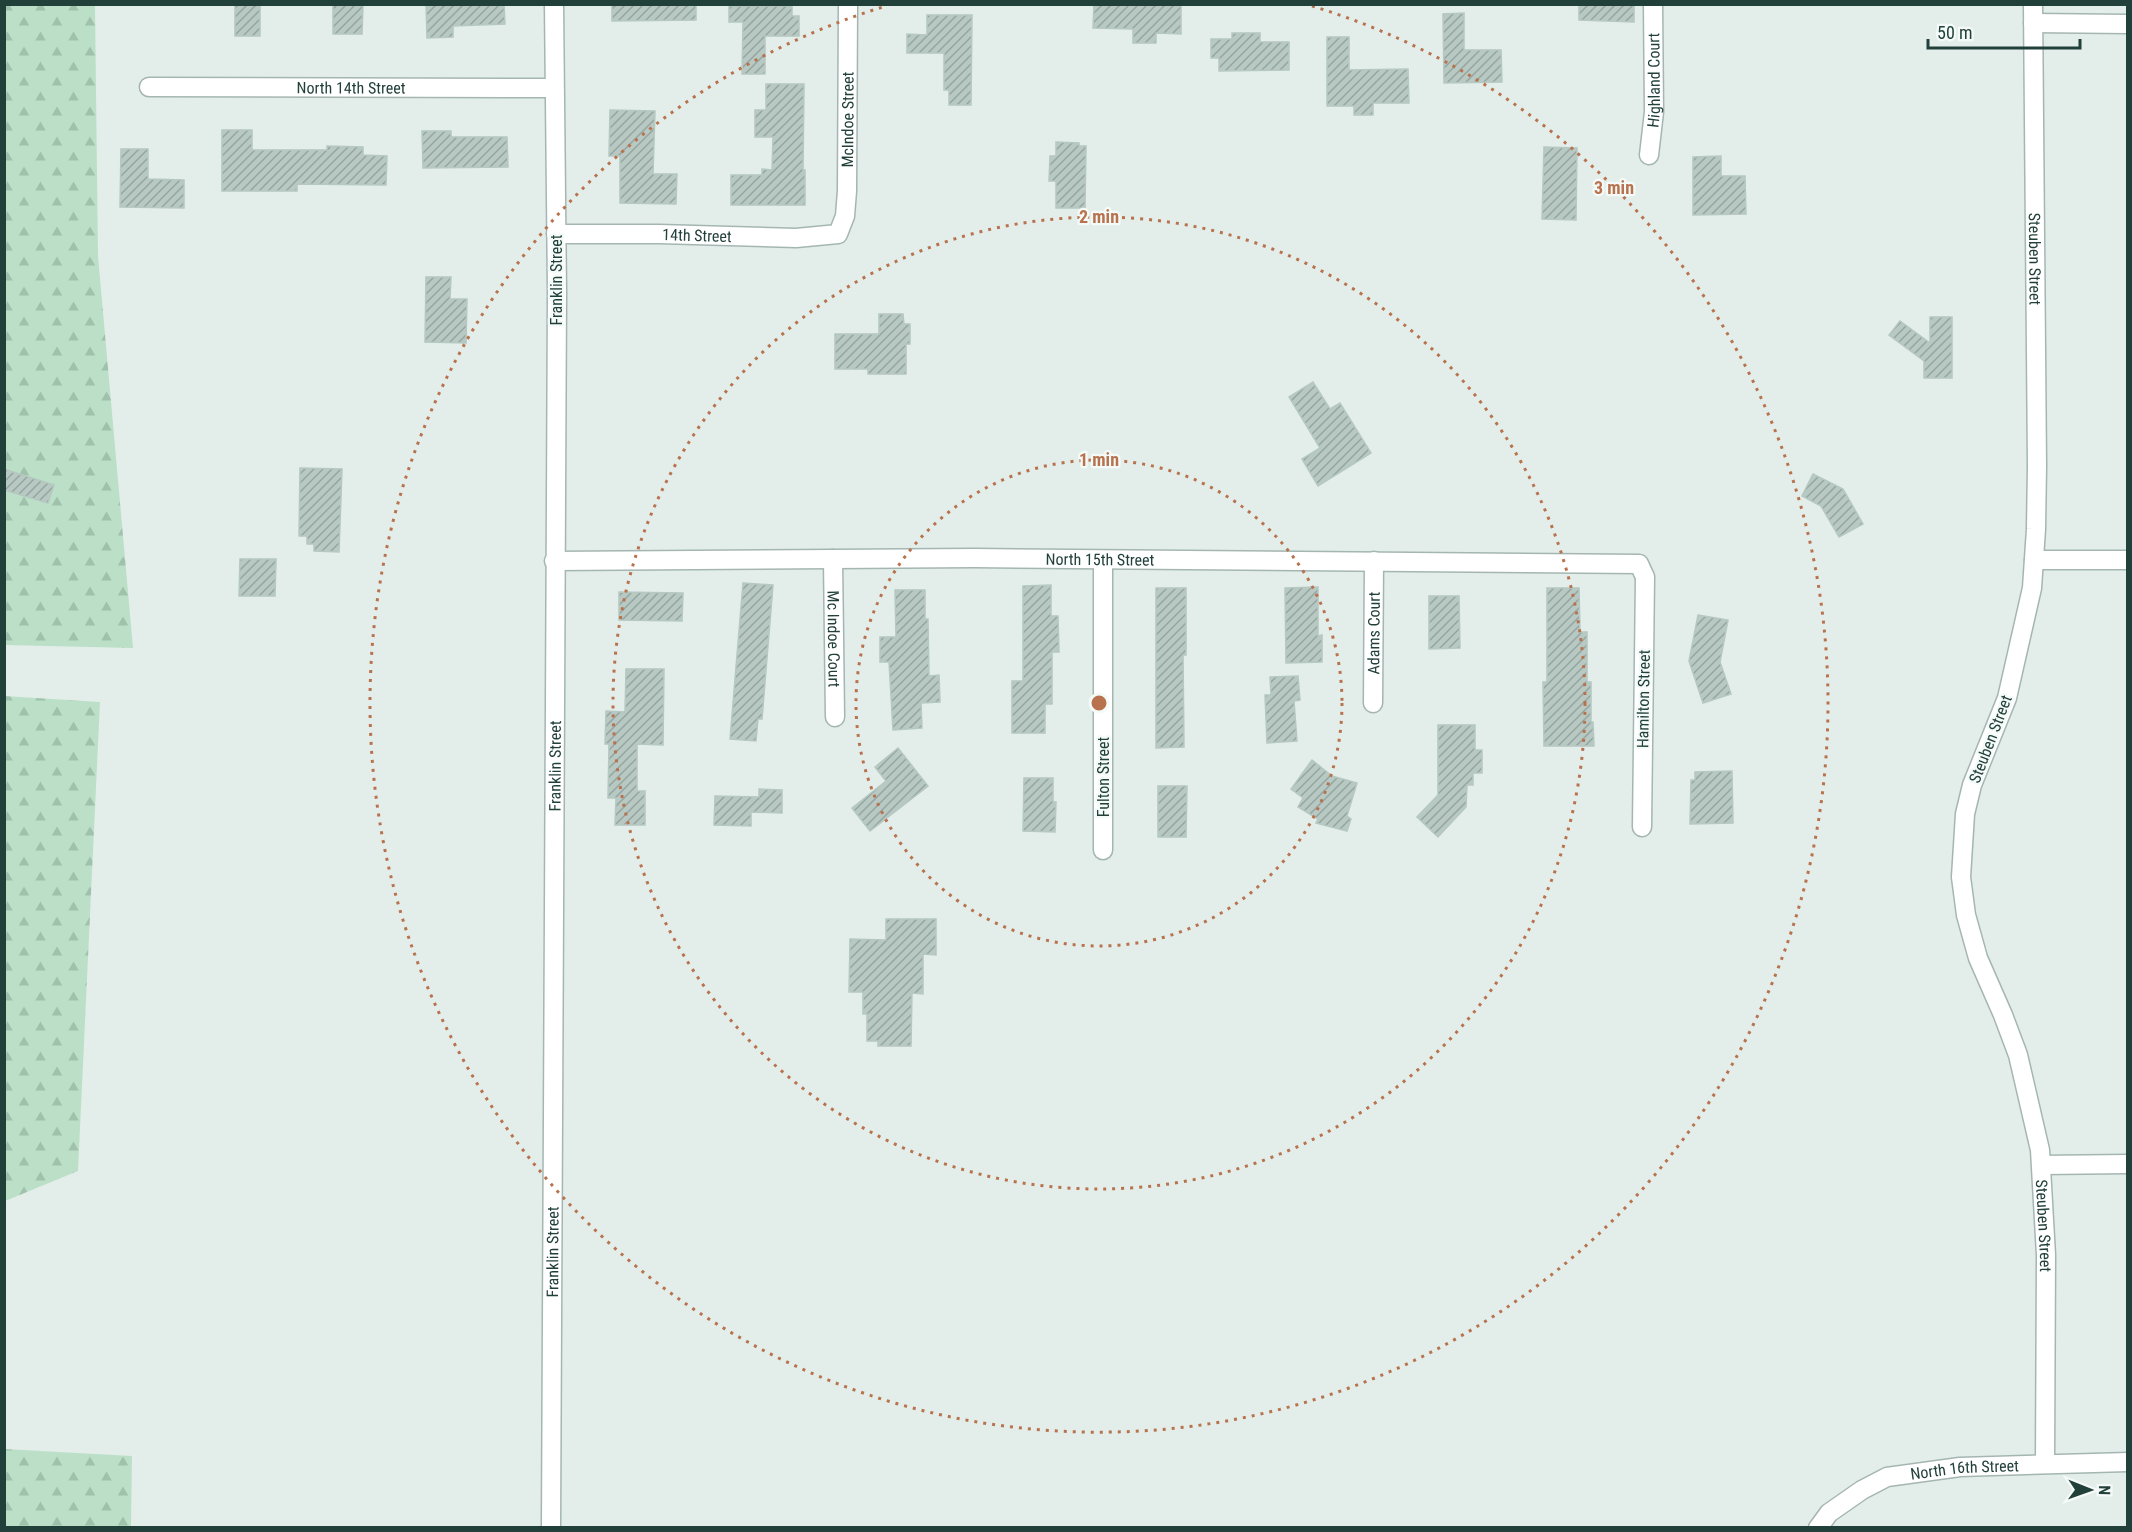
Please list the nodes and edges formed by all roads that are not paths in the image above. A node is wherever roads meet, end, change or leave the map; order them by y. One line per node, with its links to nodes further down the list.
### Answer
1 (554, 4): 8 (street, Franklin Street)
2 (848, 4): 11 (street, McIndoe Street)
3 (1653, 4): 9 (street, Highland Court)
4 (2033, 4): 5 (street, Steuben Street)
5 (2033, 23): 6 (street); 14 (street, Steuben Street)
6 (2127, 24)
7 (149, 87): 8 (street, North 14th Street)
8 (554, 88): 10 (street, Franklin Street)
9 (1649, 155)
10 (556, 234): 11 (street, 14th Street); 16 (street, Franklin Street)
11 (838, 234)
12 (833, 559): 13 (street, North 15th Street); 16 (street, North 15th Street); 20 (street, Mc Indoe Court)
13 (1103, 560): 17 (street, North 15th Street); 22 (street, Fulton Street)
14 (2034, 560): 15 (street); 24 (street, Steuben Street)
15 (2127, 560)
16 (554, 561): 27 (street, Franklin Street)
17 (1374, 561): 18 (street, North 15th Street); 19 (street, Adams Court)
18 (1642, 571): 21 (street, Hamilton Street)
19 (1373, 703)
20 (835, 717)
21 (1641, 827)
22 (1103, 850)
23 (2127, 1164): 24 (street)
24 (2042, 1165): 26 (street, Steuben Street)
25 (2127, 1462): 26 (street, North 16th Street)
26 (2045, 1463): 28 (street, North 16th Street)
27 (551, 1527)
28 (1818, 1527)

